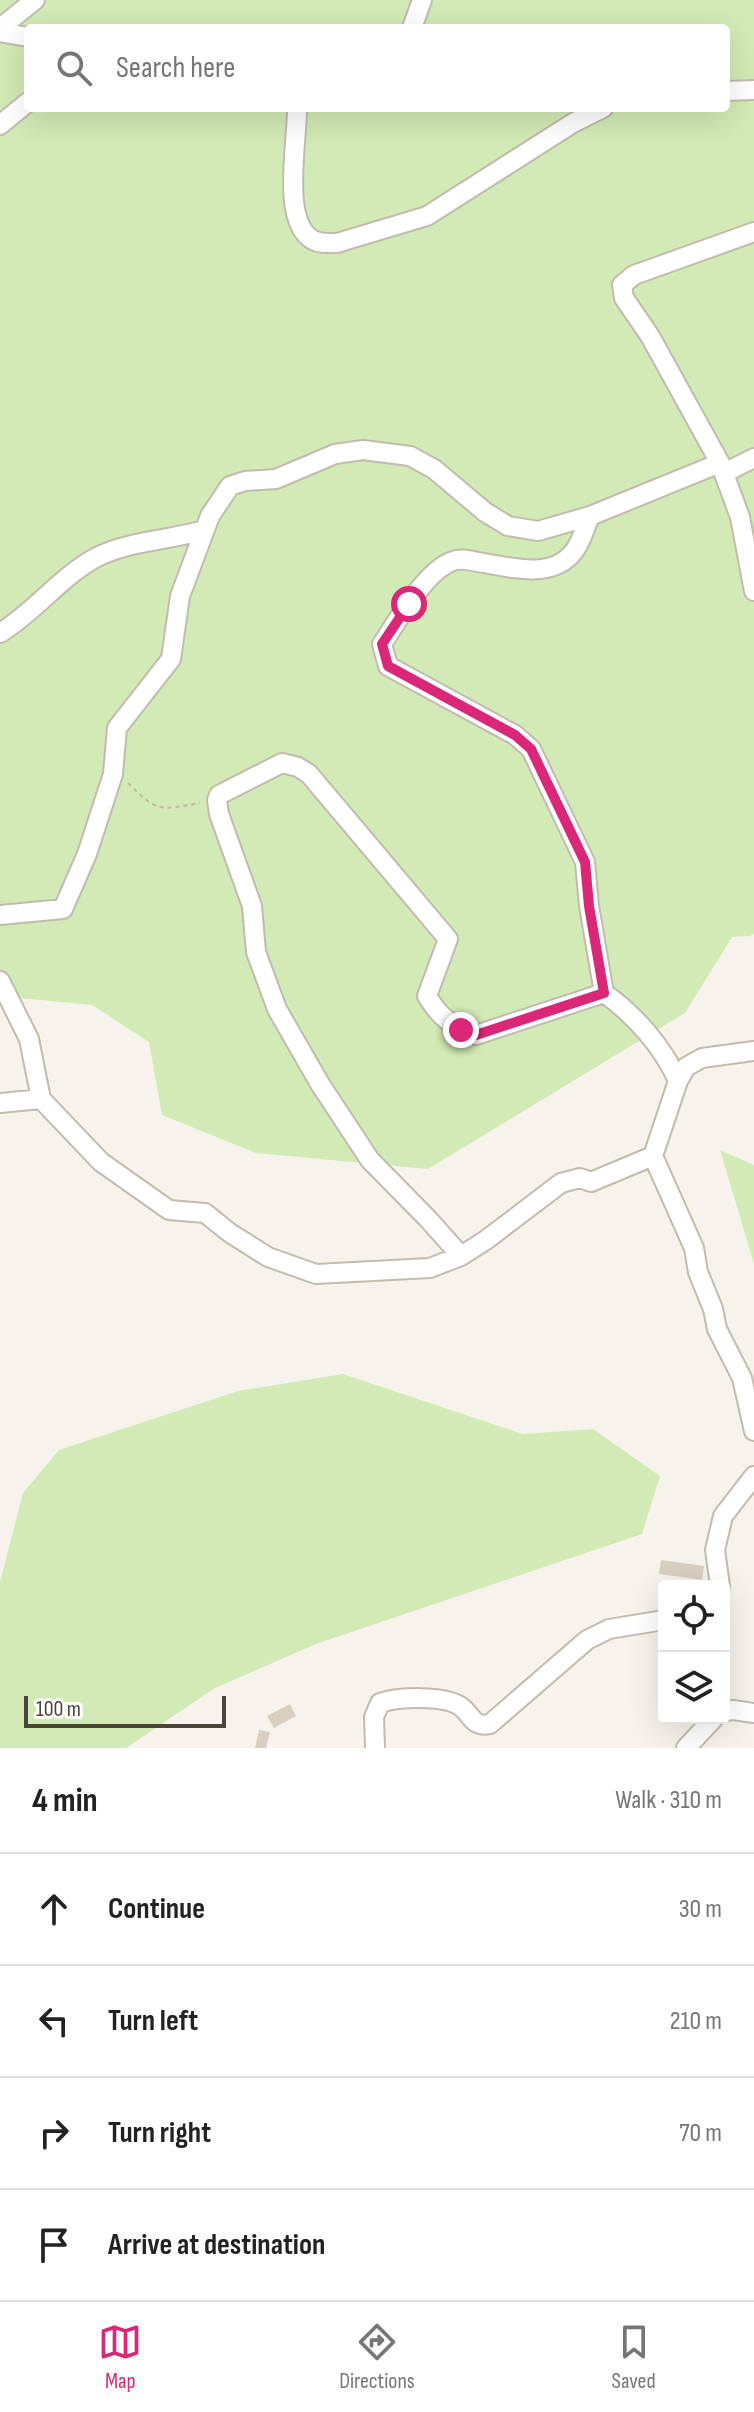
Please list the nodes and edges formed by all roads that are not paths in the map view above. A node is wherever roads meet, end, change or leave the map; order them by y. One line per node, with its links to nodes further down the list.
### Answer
1 (35, 0): 4 (street)
2 (422, 0): 3 (street)
3 (413, 24)
4 (0, 30): 5 (street)
5 (24, 36)
6 (754, 90): 7 (street)
7 (730, 91)
8 (24, 105): 11 (street)
9 (297, 112): 10 (street)
10 (595, 112)
11 (0, 125)
12 (754, 232): 14 (street)
13 (754, 458): 14 (street)
14 (722, 468): 15 (street); 17 (street)
15 (590, 516): 16 (street); 21 (street)
16 (204, 530): 18 (street); 19 (street)
17 (754, 591)
18 (0, 633)
19 (0, 915)
20 (0, 981): 24 (street)
21 (604, 993): 23 (street); 27 (street)
22 (754, 1051): 23 (street)
23 (678, 1081): 26 (street)
24 (41, 1099): 25 (street); 27 (street)
25 (0, 1103)
26 (653, 1156): 27 (street); 28 (street)
27 (461, 1256)
28 (754, 1431)
29 (754, 1476): 30 (street)
30 (719, 1580)
31 (658, 1621): 35 (street)
32 (730, 1711): 33 (street)
33 (754, 1713)
34 (708, 1724): 36 (street)
35 (375, 1748)
36 (686, 1748)

